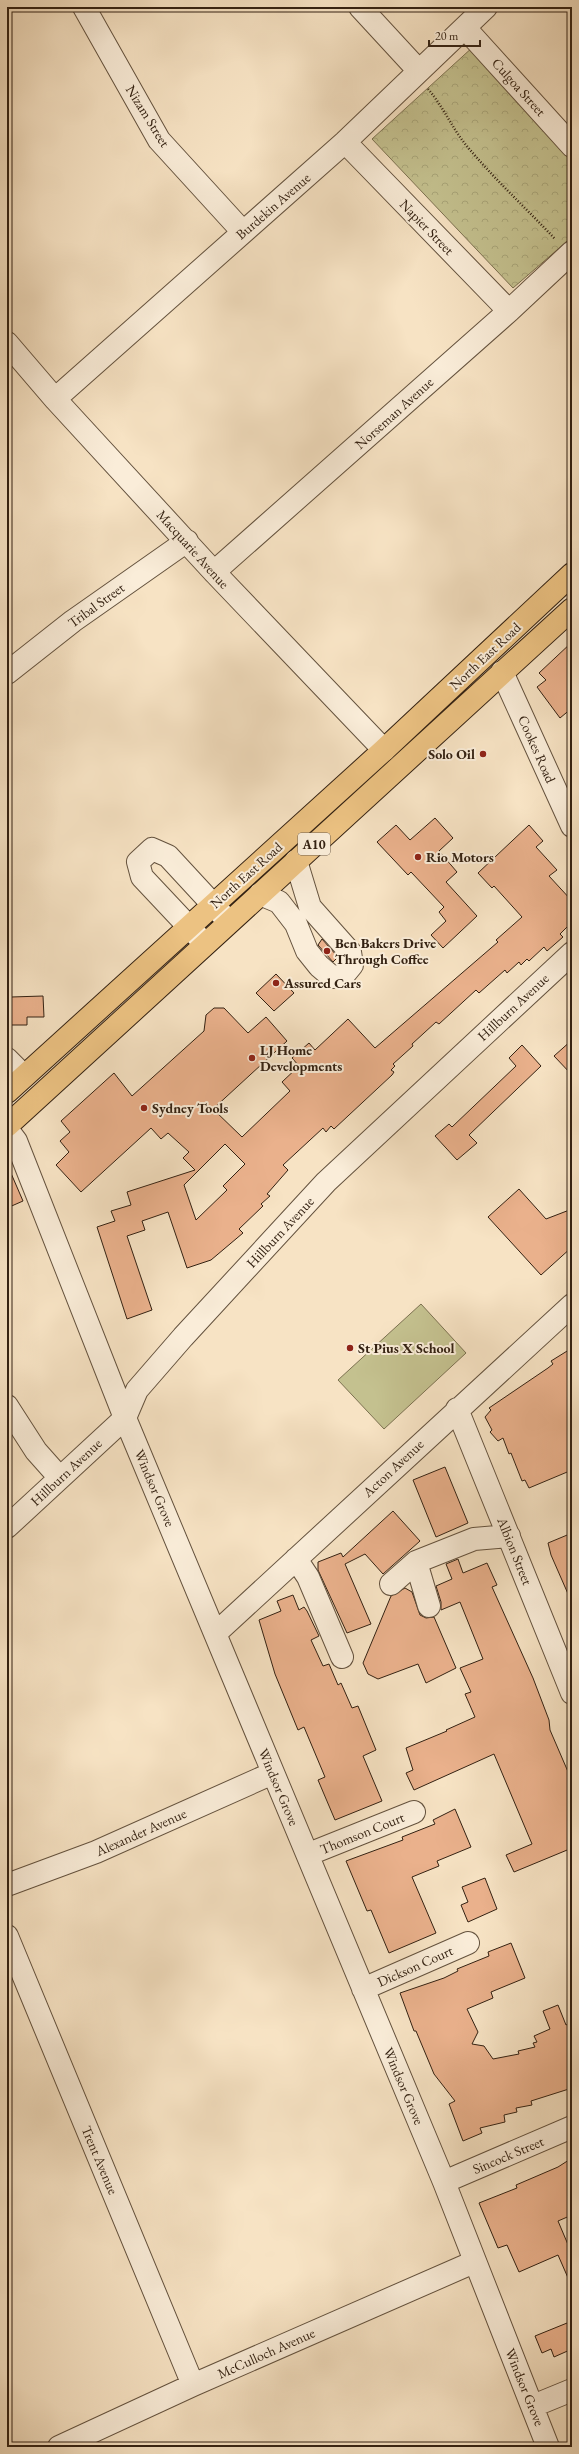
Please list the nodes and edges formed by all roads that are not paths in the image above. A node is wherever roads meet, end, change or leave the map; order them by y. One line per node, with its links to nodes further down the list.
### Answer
1 (84, 7): 8 (street, Nizam Street)
2 (360, 7): 5 (street)
3 (486, 7): 4 (street, Burdekin Avenue)
4 (465, 28): 5 (street, Burdekin Avenue); 7 (street, Culgoa Street)
5 (421, 77): 6 (street, Burdekin Avenue)
6 (345, 142): 8 (street, Burdekin Avenue); 10 (street, Napier Street)
7 (572, 146)
8 (243, 232): 12 (street, Burdekin Avenue)
9 (569, 261): 10 (street, Norseman Avenue)
10 (509, 311): 14 (street, Norseman Avenue)
11 (7, 343): 12 (street, Macquarie Avenue)
12 (55, 400): 13 (street, Macquarie Avenue)
13 (187, 541): 14 (street, Macquarie Avenue); 19 (street, Tribal Street)
14 (214, 572): 20 (street, Macquarie Avenue)
15 (572, 574): 17 (highway, North East Road / A10)
16 (572, 609): 18 (highway, North East Road / A10)
17 (487, 656): 18 (highway); 20 (highway, North East Road / A10)
18 (502, 672): 21 (highway, North East Road / A10); 22 (street, Cookes Road)
19 (7, 673)
20 (384, 750): 21 (highway); 25 (highway, North East Road / A10)
21 (399, 766): 23 (highway, North East Road / A10)
22 (572, 826)
23 (296, 861): 24 (highway, North East Road / A10); 24 (street)
24 (260, 894): 26 (highway, North East Road / A10)
25 (213, 905): 26 (street); 27 (highway, North East Road / A10); 27 (street)
26 (229, 922): 28 (highway, North East Road / A10)
27 (189, 927): 28 (street); 31 (highway, North East Road / A10)
28 (205, 944): 33 (highway, North East Road / A10)
29 (572, 953): 39 (street, Hillburn Avenue)
30 (7, 1059): 31 (street)
31 (24, 1076): 32 (highway, North East Road / A10); 33 (highway)
32 (7, 1092)
33 (42, 1094): 34 (highway, North East Road / A10)
34 (7, 1126)
35 (7, 1129): 39 (street, Windsor Grove)
36 (572, 1305): 38 (street, Acton Avenue)
37 (7, 1406): 40 (street)
38 (457, 1409): 42 (street, Albion Street); 43 (street, Acton Avenue)
39 (125, 1418): 40 (street, Hillburn Avenue); 47 (street, Windsor Grove)
40 (60, 1478): 41 (street, Hillburn Avenue)
41 (7, 1527)
42 (508, 1536): 44 (street); 49 (street, Albion Street)
43 (296, 1559): 47 (street, Acton Avenue); 48 (street)
44 (416, 1562): 45 (street); 46 (street)
45 (391, 1584)
46 (429, 1606)
47 (216, 1633): 50 (street, Windsor Grove)
48 (342, 1657)
49 (572, 1693)
50 (273, 1773): 52 (street, Windsor Grove); 53 (street, Alexander Avenue)
51 (414, 1812): 52 (street, Thomson Court)
52 (309, 1854): 56 (street, Windsor Grove)
53 (7, 1885)
54 (7, 1936): 60 (street, Trent Avenue)
55 (468, 1943): 56 (street, Dickson Court)
56 (363, 1989): 58 (street, Windsor Grove)
57 (572, 2127): 58 (street, Sincock Street)
58 (444, 2182): 59 (street, Windsor Grove)
59 (474, 2262): 60 (street, McCulloch Avenue); 62 (street, Windsor Grove)
60 (193, 2385): 63 (street, McCulloch Avenue)
61 (572, 2390): 62 (street)
62 (533, 2406): 64 (street, Windsor Grove)
63 (59, 2447)
64 (548, 2447)

